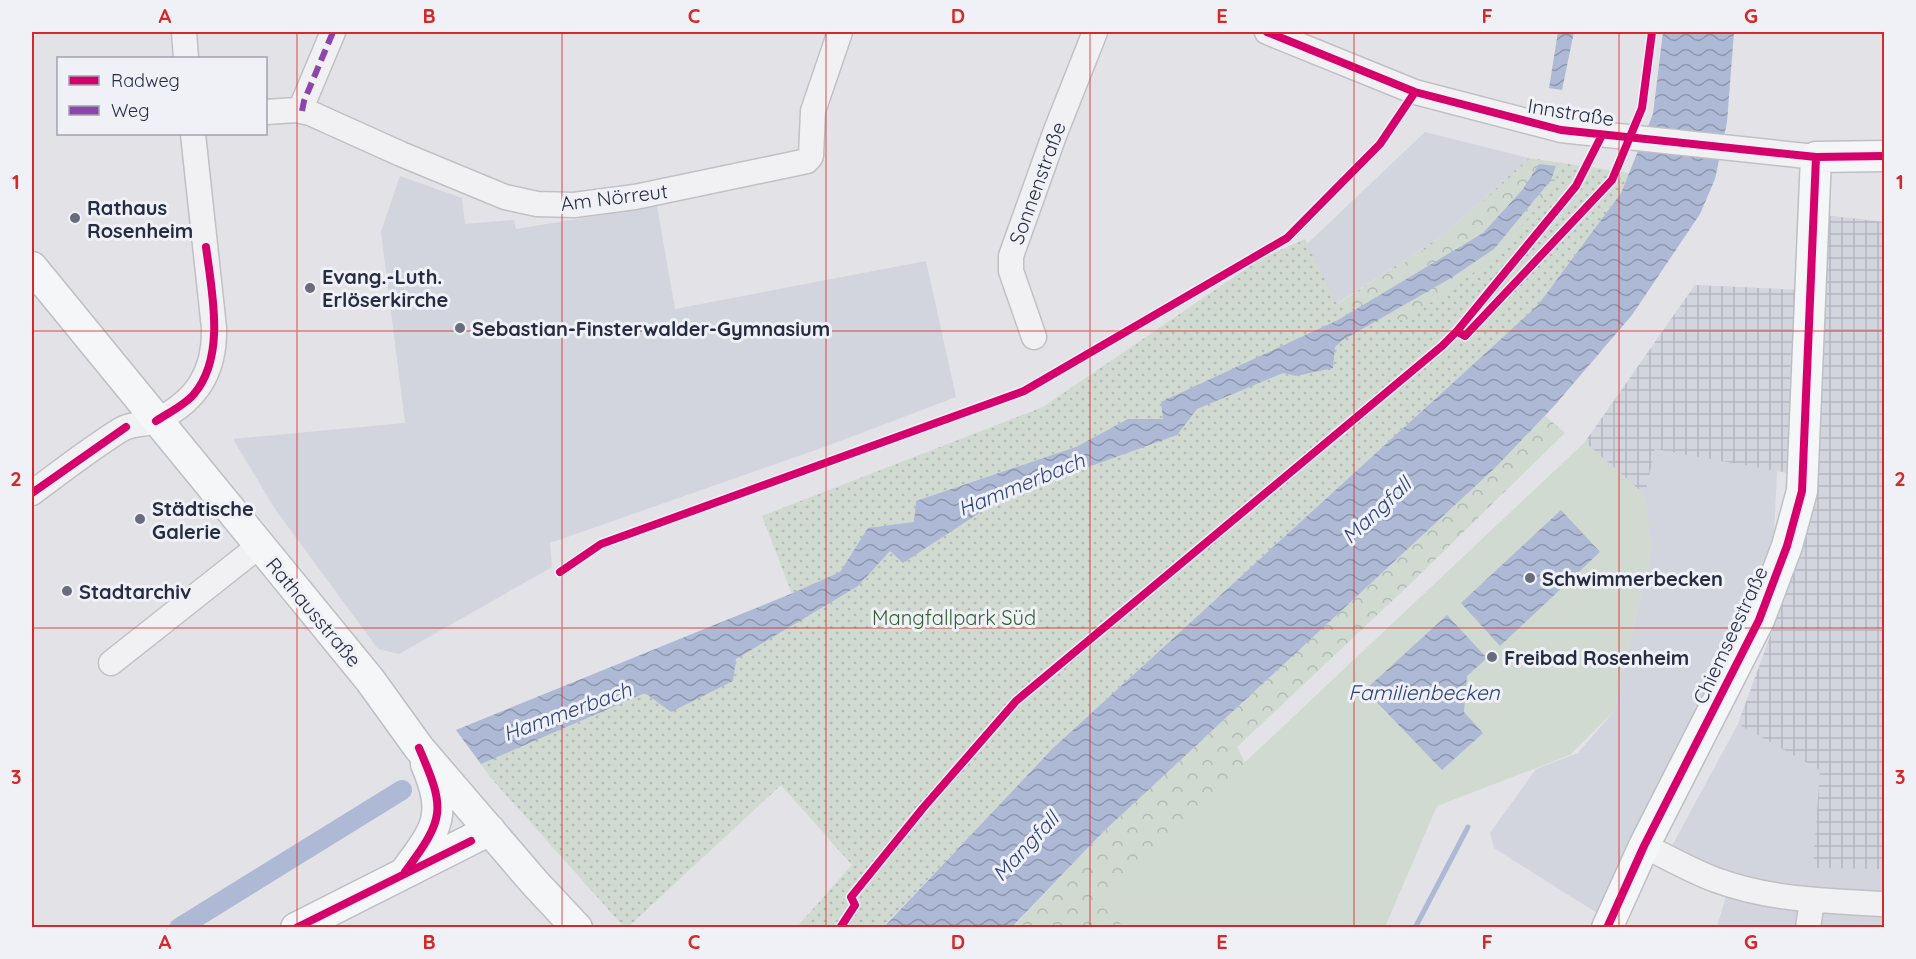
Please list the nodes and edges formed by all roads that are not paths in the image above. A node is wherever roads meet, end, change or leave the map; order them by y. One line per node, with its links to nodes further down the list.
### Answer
1 (184, 32): 6 (street)
2 (333, 32): 7 (street)
3 (840, 32): 7 (street, Am Nörreut)
4 (1095, 32): 13 (street, Sonnenstraße)
5 (1267, 32): 11 (street, Innstraße)
6 (186, 57)
7 (302, 111): 8 (street, Am Nörreut)
8 (267, 112)
9 (193, 135): 14 (street)
10 (1884, 156): 11 (main road, Innstraße)
11 (1816, 157): 20 (main road, Chiemseestraße)
12 (32, 267): 14 (main road, Rathausstraße)
13 (1034, 337)
14 (156, 421): 15 (street); 16 (main road, Rathausstraße)
15 (32, 493)
16 (259, 546): 17 (street); 18 (main road, Rathausstraße)
17 (111, 663)
18 (419, 748): 19 (main road, Rathausstraße); 21 (main road)
19 (490, 830): 21 (main road); 25 (main road, Rathausstraße)
20 (1644, 846): 22 (street); 26 (main road, Chiemseestraße)
21 (404, 875): 24 (main road)
22 (1812, 900): 23 (street); 27 (street)
23 (1884, 904)
24 (296, 927)
25 (577, 927)
26 (1607, 927)
27 (1808, 927)

